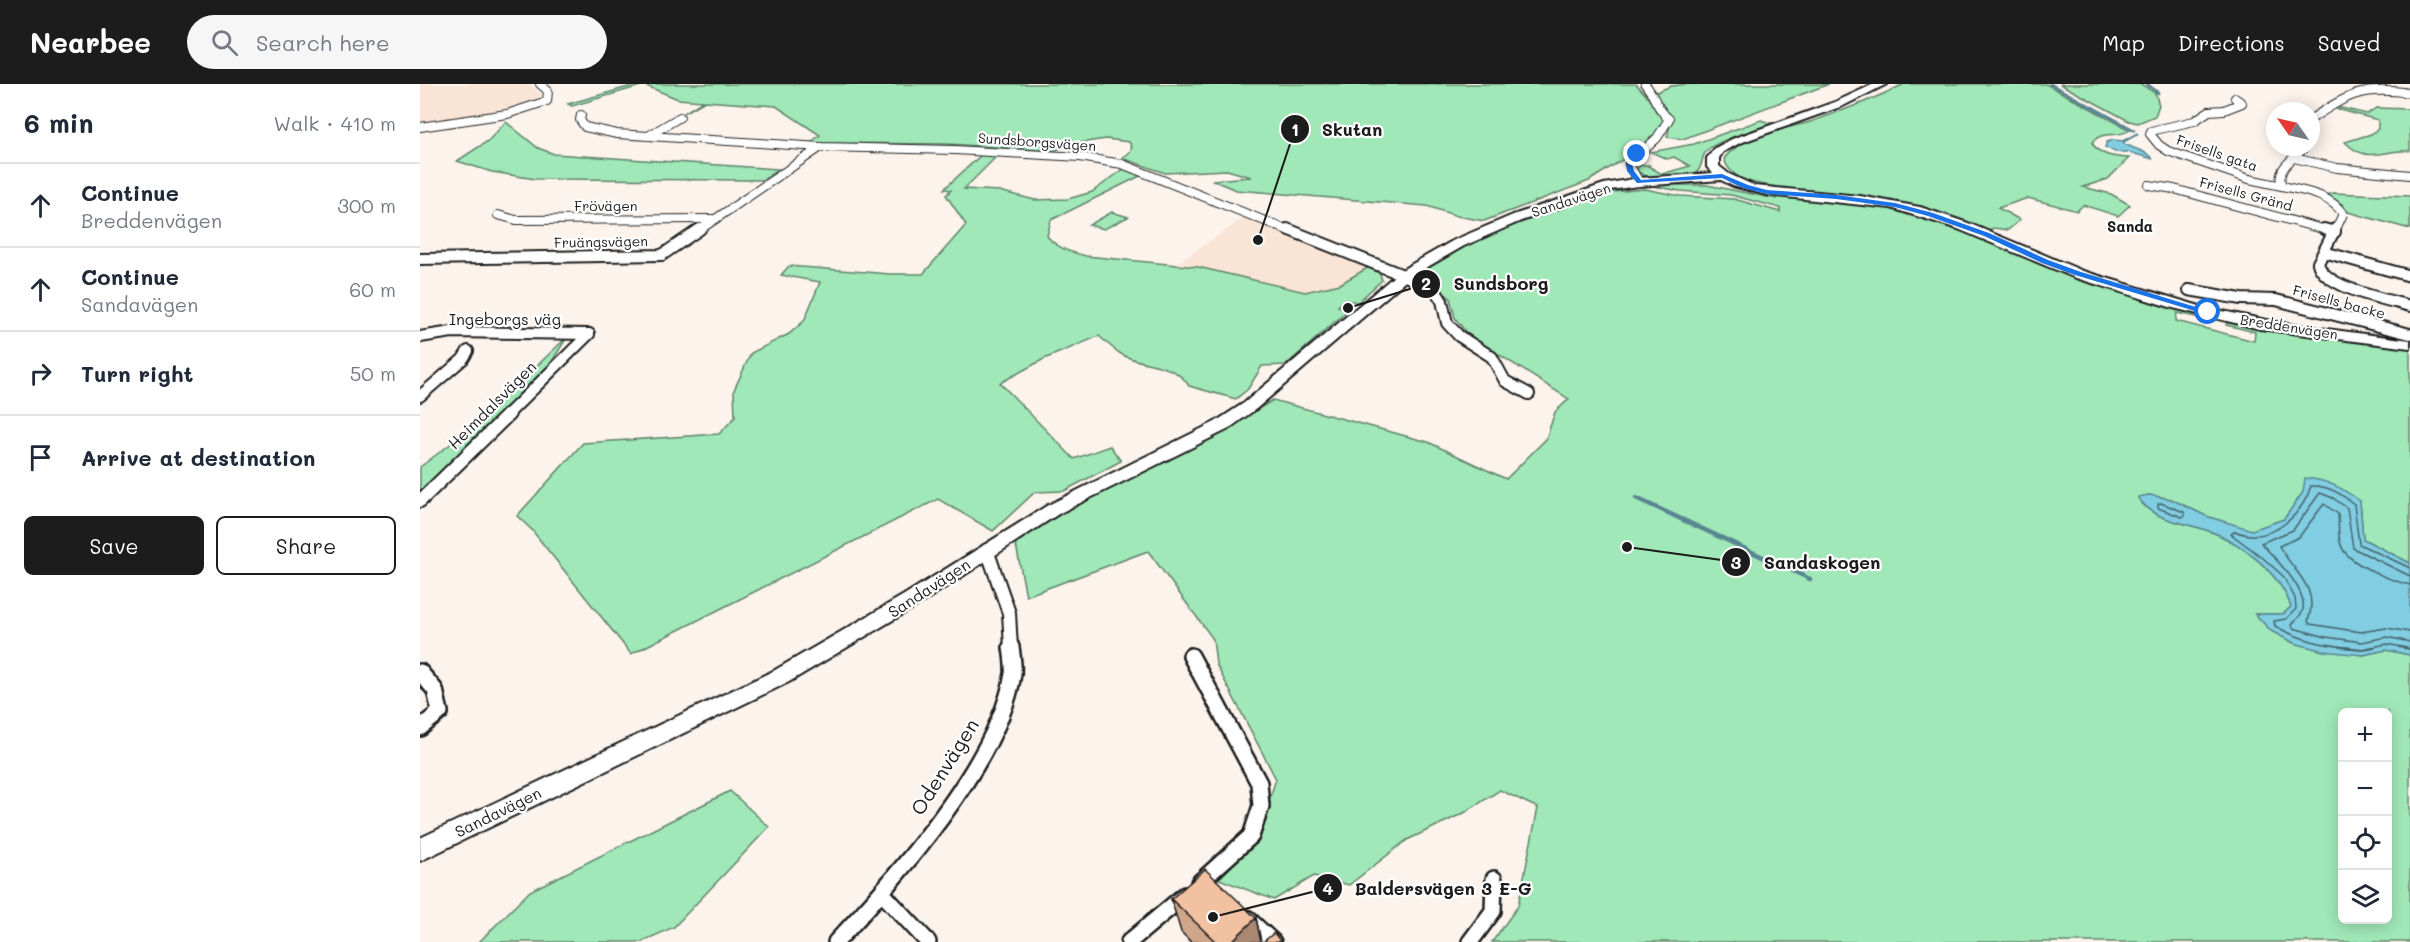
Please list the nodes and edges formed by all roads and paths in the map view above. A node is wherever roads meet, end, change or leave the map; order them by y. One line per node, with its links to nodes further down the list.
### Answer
1 (540, 84): 9 (street)
2 (1645, 84): 15 (street)
3 (1882, 84): 14 (street)
4 (2410, 93): 6 (street)
5 (2235, 98): 17 (street, Frisells gata)
6 (2320, 113)
7 (581, 115): 10 (street, Sundsborgsvägen)
8 (680, 117): 10 (street)
9 (420, 127)
10 (648, 136): 11 (street, Sundsborgsvägen)
11 (821, 147): 19 (street, Fruängsvägen); 23 (street, Sundsborgsvägen)
12 (2294, 158): 13 (street); 17 (street, Frisells gata)
13 (2410, 174)
14 (1722, 176): 15 (street, Sandavägen); 30 (street, Breddenvägen)
15 (1639, 182): 23 (street, Sandavägen)
16 (2149, 185): 20 (street, Frisells Gränd)
17 (2282, 186): 20 (street, Frisells gata)
18 (498, 215): 19 (street, Frövägen)
19 (715, 219): 22 (street, Fruängsvägen)
20 (2335, 232): 21 (street, Frisells gata)
21 (2324, 252): 24 (street); 26 (street)
22 (420, 259)
23 (1405, 274): 32 (street); 35 (street, Sandavägen)
24 (2410, 276)
25 (2189, 291): 28 (street, Frisells backe)
26 (2410, 306)
27 (589, 334): 29 (street, Ingeborgs väg); 34 (street, Heimdalsvägen)
28 (2410, 334)
29 (420, 337)
30 (2410, 344)
31 (468, 351): 33 (street)
32 (1529, 394)
33 (420, 396)
34 (420, 501)
35 (987, 550): 39 (street, Sandavägen); 41 (street, Odenvägen)
36 (1191, 656): 45 (street)
37 (420, 672): 38 (street)
38 (420, 728)
39 (420, 850)
40 (1494, 879): 47 (street)
41 (882, 893): 43 (street, Odenvägen); 44 (street)
42 (1239, 910): 46 (street)
43 (836, 942)
44 (928, 942)
45 (1129, 942)
46 (1273, 942)
47 (1470, 942)

